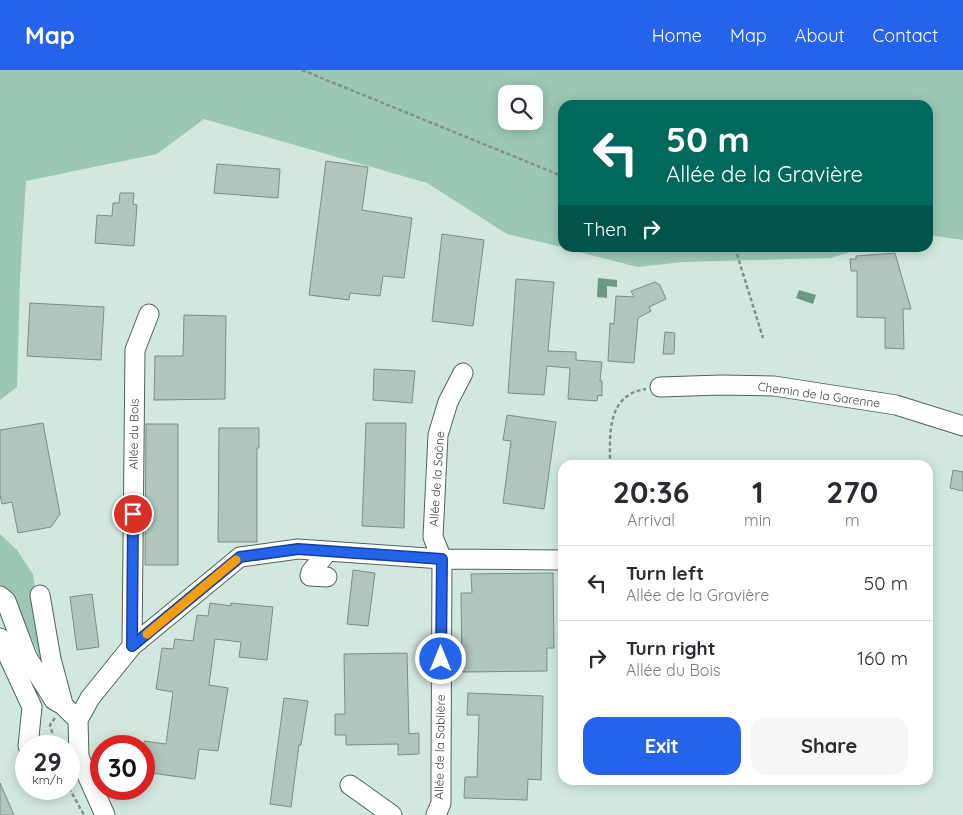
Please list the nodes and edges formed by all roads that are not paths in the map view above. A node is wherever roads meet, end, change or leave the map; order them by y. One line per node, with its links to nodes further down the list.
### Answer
1 (149, 314): 12 (street, Allée du Bois)
2 (463, 373): 6 (street, Allée de la Saône)
3 (660, 387): 4 (street, Chemin de la Garenne)
4 (963, 426)
5 (328, 551): 6 (street); 8 (street); 12 (street)
6 (442, 559): 7 (street); 20 (street, Allée de la Sablière)
7 (558, 560)
8 (326, 577)
9 (40, 595): 13 (street)
10 (0, 596): 13 (street)
11 (0, 638): 14 (street)
12 (132, 646): 15 (street)
13 (59, 703): 14 (street); 15 (street)
14 (32, 708): 16 (street)
15 (78, 720): 18 (street)
16 (29, 735)
17 (350, 785): 19 (street)
18 (104, 815)
19 (392, 815)
20 (436, 815)

